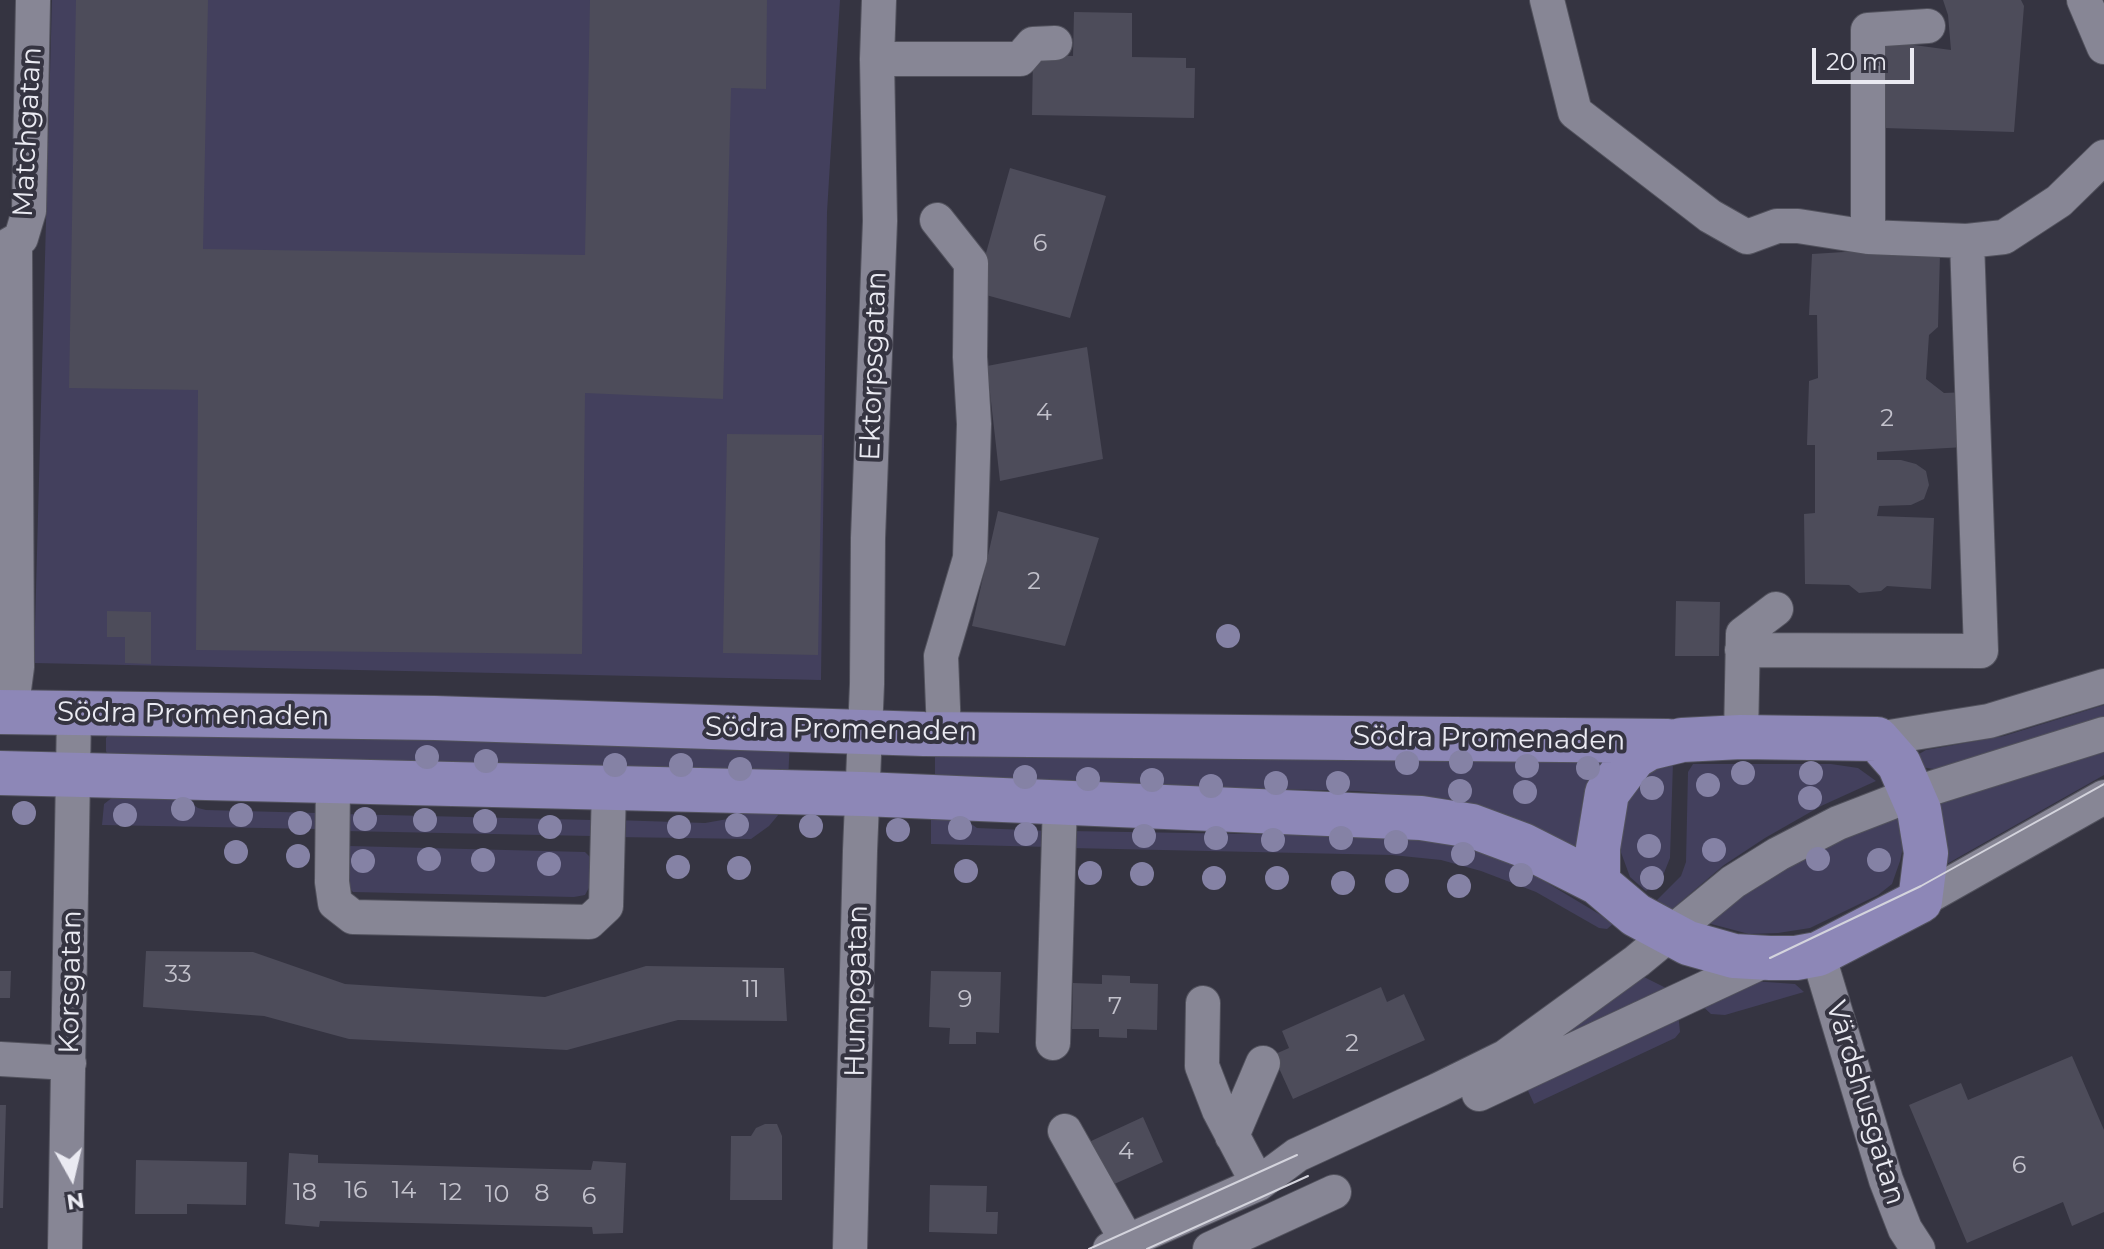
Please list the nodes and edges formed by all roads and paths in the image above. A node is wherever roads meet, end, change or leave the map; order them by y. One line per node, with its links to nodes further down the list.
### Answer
1 (33, 0): 13 (street, Matchgatan)
2 (879, 0): 8 (street, Ektorpsgatan)
3 (1547, 0): 11 (street)
4 (2084, 0): 7 (street)
5 (1928, 26): 11 (street)
6 (1055, 43): 8 (street)
7 (2104, 47)
8 (877, 59): 19 (street, Ektorpsgatan)
9 (2104, 157): 12 (street)
10 (937, 220): 20 (street)
11 (1868, 237): 12 (street)
12 (1967, 241): 15 (street)
13 (7, 247): 17 (street)
14 (1776, 609): 15 (street)
15 (1742, 650): 22 (street)
16 (2104, 686): 23 (street)
17 (6, 712): 18 (main road, Södra Promenaden)
18 (74, 714): 19 (main road, Södra Promenaden); 26 (street, Korsgatan)
19 (865, 733): 20 (main road, Södra Promenaden); 29 (street, Humpgatan)
20 (944, 733): 24 (main road, Södra Promenaden)
21 (2104, 734): 30 (street)
22 (1741, 737): 23 (main road); 24 (main road)
23 (1877, 739): 30 (main road)
24 (1682, 740): 33 (main road)
25 (0, 773): 26 (main road)
26 (75, 775): 27 (main road); 41 (street, Korsgatan)
27 (333, 781): 28 (main road); 28 (street)
28 (609, 788): 29 (main road)
29 (863, 794): 32 (main road); 49 (street, Humpgatan)
30 (1913, 794): 34 (main road); 35 (street)
31 (2104, 797): 34 (street)
32 (1060, 801): 33 (main road); 39 (street)
33 (1598, 883): 35 (main road)
34 (1920, 901): 36 (main road)
35 (1671, 933): 37 (main road); 45 (street)
36 (1818, 954): 37 (main road); 51 (street, Värdshusgatan)
37 (1770, 958): 45 (street)
38 (1203, 1003): 44 (street)
39 (1053, 1043)
40 (0, 1059): 41 (street)
41 (69, 1063): 48 (street, Korsgatan)
42 (1263, 1063): 44 (street)
43 (1065, 1131): 47 (street)
44 (1232, 1136): 45 (street)
45 (1258, 1184): 47 (street)
46 (1334, 1192): 50 (street)
47 (1120, 1245)
48 (65, 1249)
49 (850, 1249)
50 (1210, 1249)
51 (1918, 1249)

